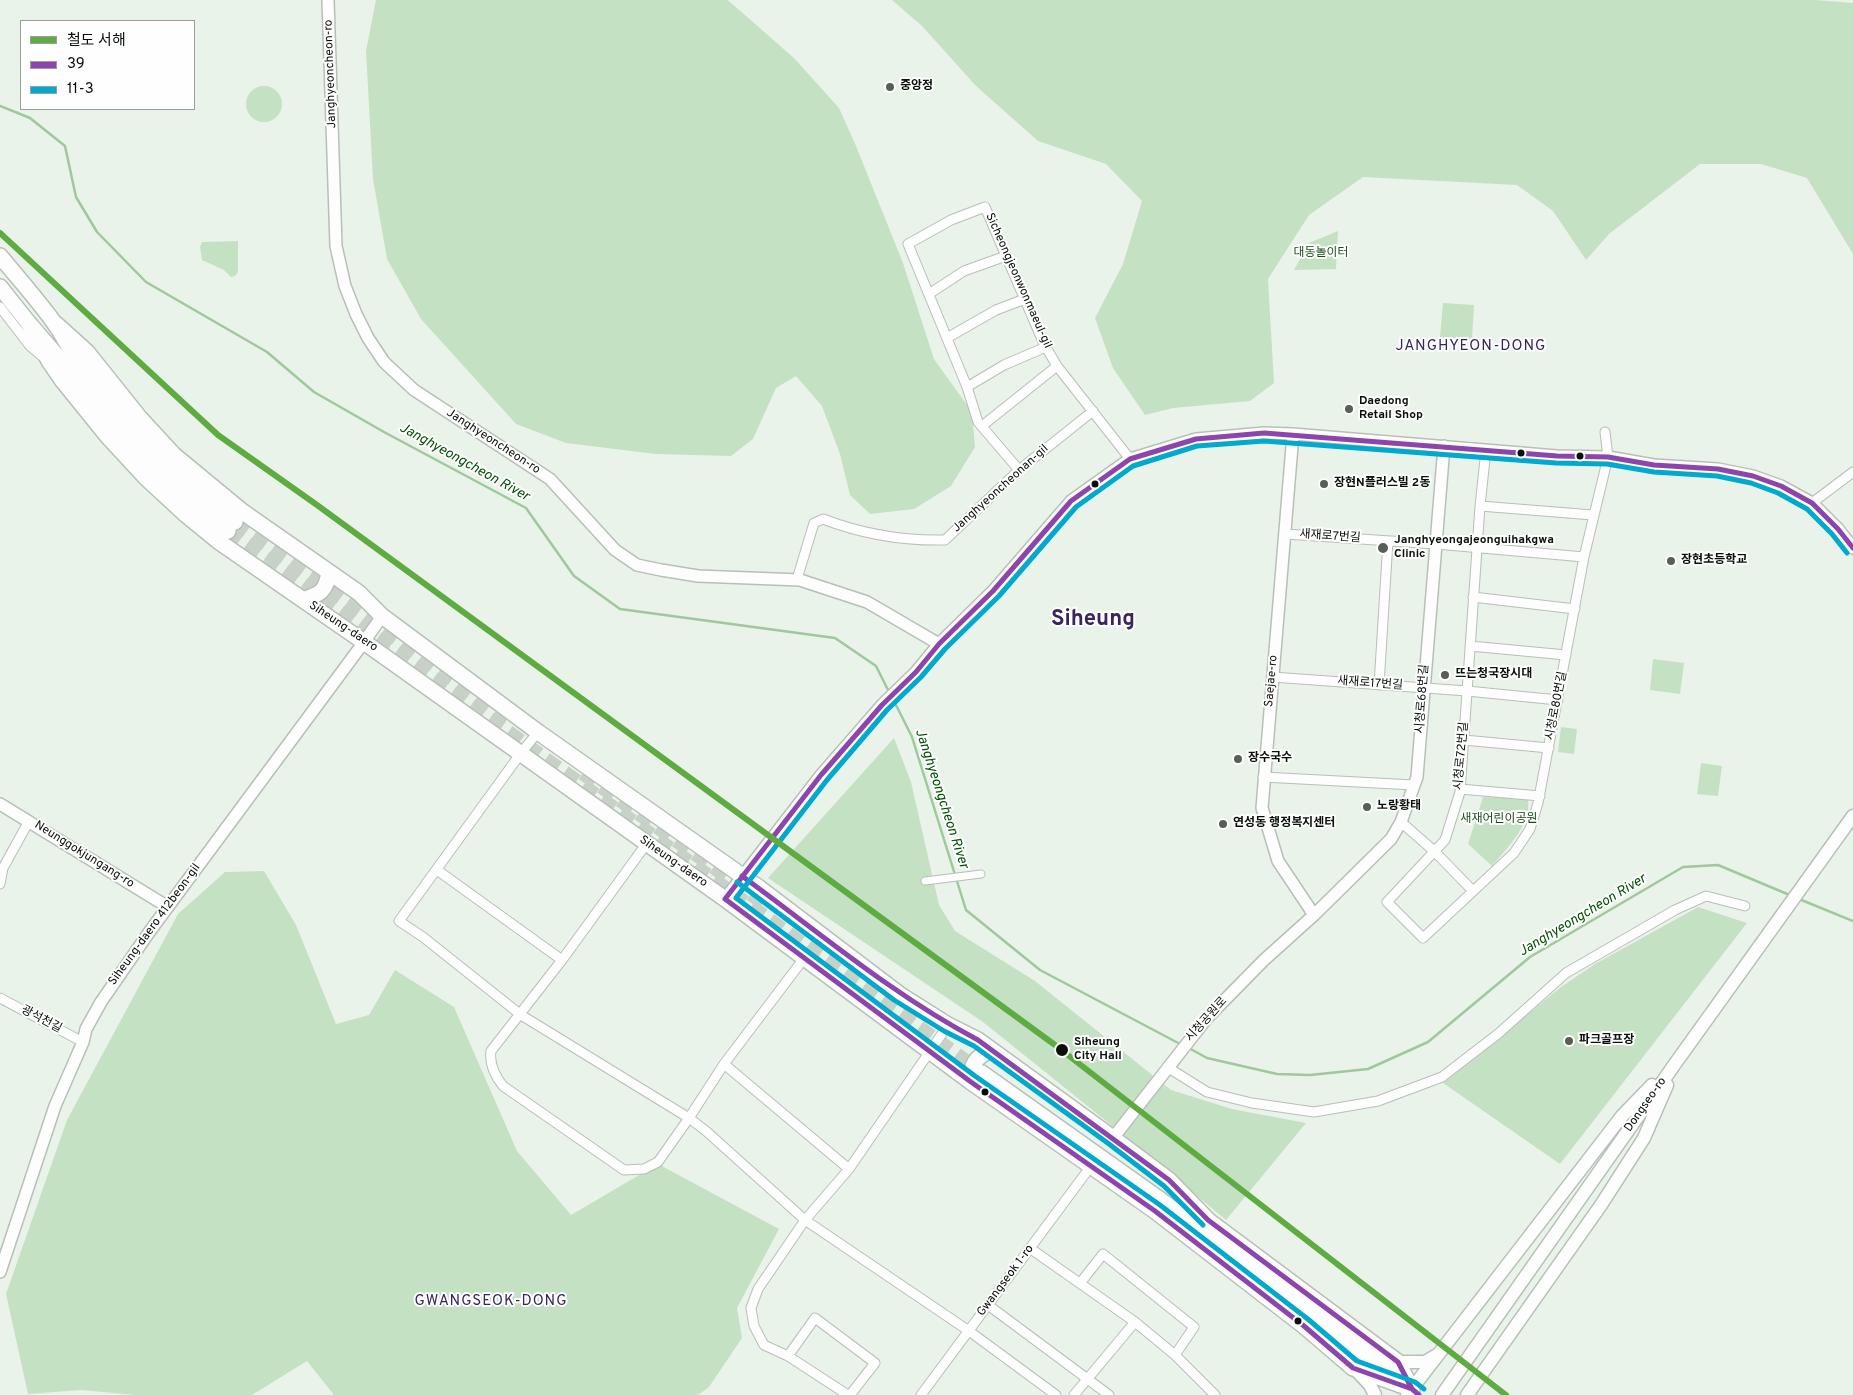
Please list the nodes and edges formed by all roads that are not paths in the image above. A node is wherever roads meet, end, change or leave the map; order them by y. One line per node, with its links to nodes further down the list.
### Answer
1 (328, 0): 35 (street, Janghyeoncheon-ro)
2 (0, 256): 9 (main road, Siheung-daero)
3 (1006, 256): 5 (street); 5 (street, Sicheongjeonwonmaeul-gil); 6 (street, Sicheongjeonwonmaeul-gil)
4 (0, 287): 8 (main road, Siheung-daero)
5 (929, 294): 10 (street, Sicheongjeonwonmaeul-gil)
6 (1024, 299): 10 (street); 11 (street, Sicheongjeonwonmaeul-gil)
7 (0, 307): 12 (street)
8 (27, 321): 9 (main road, Siheung-daero); 12 (main road, Siheung-daero)
9 (56, 324): 34 (main road, Siheung-daero)
10 (947, 338): 14 (street, Sicheongjeonwonmaeul-gil)
11 (1046, 348): 13 (street, Sicheongjeonwonmaeul-gil); 14 (street)
12 (49, 361): 37 (main road, Siheung-daero)
13 (1057, 366): 15 (street, Sicheongjeonwonmaeul-gil); 16 (street)
14 (967, 387): 16 (street, Sicheongjeonwonmaeul-gil)
15 (1093, 411): 22 (street, Sicheongjeonwonmaeul-gil); 23 (street, Janghyeoncheonan-gil)
16 (982, 426): 23 (street, Sicheongjeonwonmaeul-gil)
17 (1605, 432): 21 (street, 시청로80번길)
18 (1293, 434): 19 (street); 22 (street); 28 (street, Saejae-ro)
19 (1444, 446): 20 (street); 30 (street, 시청로68번길)
20 (1486, 450): 21 (street); 26 (street, 시청로72번길)
21 (1608, 457): 25 (street); 27 (street, 시청로80번길)
22 (1130, 459): 41 (street)
23 (1019, 470): 35 (street, Janghyeoncheonan-gil)
24 (1853, 472): 25 (street)
25 (1812, 503): 32 (street)
26 (1480, 506): 27 (street); 31 (street, 시청로72번길)
27 (1593, 515): 33 (street, 시청로80번길)
28 (1285, 534): 29 (street, 새재로7번길); 44 (street, Saejae-ro)
29 (1388, 541): 30 (street, 새재로7번길); 45 (street)
30 (1436, 544): 31 (street, 새재로7번길); 46 (street, 시청로68번길)
31 (1476, 548): 33 (street, 새재로7번길); 36 (street, 시청로72번길)
32 (1853, 548)
33 (1584, 557): 38 (street, 시청로80번길)
34 (329, 572): 37 (main road); 39 (main road, Siheung-daero)
35 (797, 580): 41 (street, Janghyeoncheon-ro)
36 (1473, 597): 38 (street); 42 (street, 시청로72번길)
37 (303, 600): 40 (main road, Siheung-daero)
38 (1575, 609): 43 (street, 시청로80번길)
39 (382, 616): 40 (street, Siheung-daero 412beon-gil); 49 (main road, Siheung-daero)
40 (364, 642): 52 (main road, Siheung-daero); 71 (street, Siheung-daero 412beon-gil)
41 (939, 644): 65 (street)
42 (1470, 646): 43 (street); 47 (street, 시청로72번길)
43 (1566, 655): 48 (street, 시청로80번길)
44 (1272, 677): 45 (street, 새재로17번길); 53 (street, Saejae-ro)
45 (1379, 685): 46 (street, 새재로17번길)
46 (1424, 688): 47 (street, 새재로17번길); 54 (street, 시청로68번길)
47 (1467, 691): 48 (street, 새재로17번길); 50 (street, 시청로72번길)
48 (1558, 700): 51 (street, 시청로80번길)
49 (538, 732): 52 (street); 65 (main road, Siheung-daero)
50 (1464, 740): 51 (street); 55 (street, 시청로72번길)
51 (1549, 748): 56 (street, 시청로80번길)
52 (521, 753): 61 (main road, Siheung-daero); 63 (street)
53 (1263, 777): 54 (street); 72 (street, Saejae-ro)
54 (1414, 785): 60 (street, 시청로68번길)
55 (1460, 789): 56 (street); 62 (street, 시청로72번길)
56 (1540, 796): 68 (street, 시청로80번길)
57 (0, 804): 59 (street, Neunggokjungang-ro)
58 (1853, 816): 83 (main road, Dongseo-ro)
59 (29, 821): 67 (street); 71 (street, Neunggokjungang-ro)
60 (1401, 822): 62 (street); 72 (street, 시청로68번길)
61 (647, 843): 69 (main road, Siheung-daero); 75 (street)
62 (1434, 851): 68 (street); 73 (street, 시청로72번길)
63 (437, 870): 75 (street); 78 (street)
64 (981, 874): 66 (street)
65 (742, 876): 69 (street); 76 (main road, Siheung-daero)
66 (925, 881)
67 (0, 884)
68 (1473, 891): 73 (street, 시청로80번길)
69 (725, 899): 74 (main road, Siheung-daero)
70 (1745, 906): 84 (street)
71 (168, 907): 81 (street, Siheung-daero 412beon-gil)
72 (1314, 915): 84 (street, 시청공원로)
73 (1423, 938)
74 (805, 957): 79 (main road, Siheung-daero); 85 (street)
75 (562, 960): 78 (street)
76 (899, 994): 79 (main road); 80 (main road, Siheung-daero)
77 (0, 998): 81 (street, 광석천길)
78 (521, 1014): 87 (street); 87 (street)
79 (882, 1015): 82 (main road, Siheung-daero)
80 (948, 1025): 82 (street); 86 (main road, Siheung-daero)
81 (83, 1042): 94 (street, Siheung-daero 412beon-gil)
82 (930, 1051): 86 (main road, Siheung-daero); 90 (street)
83 (1677, 1061): 99 (main road); 105 (main road, Dongseo-ro); 106 (main road)
84 (1171, 1063): 88 (street, 시청공원로)
85 (724, 1064): 87 (street); 90 (street)
86 (983, 1067): 88 (main road, Siheung-daero); 89 (main road, Siheung-daero); 92 (main road, Siheung-daero); 107 (main road, Siheung-daero)
87 (689, 1118): 91 (street)
88 (1113, 1138): 92 (main road, Siheung-daero)
89 (1091, 1166): 93 (street, Gwangseok 1-ro); 103 (main road, Siheung-daero)
90 (849, 1169): 91 (street)
91 (805, 1220): 98 (street); 101 (street)
92 (1208, 1220): 102 (main road, Siheung-daero)
93 (1031, 1249): 95 (street); 96 (street, Gwangseok 1-ro)
94 (0, 1272)
95 (1081, 1282): 97 (street); 100 (street)
96 (988, 1305): 98 (street, Gwangseok 1-ro); 104 (street)
97 (1135, 1322): 100 (street); 104 (street)
98 (968, 1331): 109 (street, Gwangseok 1-ro); 110 (street)
99 (1440, 1353): 102 (main road); 107 (main road)
100 (1175, 1355): 113 (street)
101 (788, 1356): 108 (street); 108 (street)
102 (1398, 1362): 107 (main road, Siheung-daero)
103 (1353, 1368): 107 (main road, Siheung-daero); 114 (main road)
104 (1088, 1380): 111 (street); 112 (street)
105 (1445, 1390)
106 (1471, 1392)
107 (1413, 1393)
108 (849, 1395)
109 (922, 1395)
110 (1056, 1395)
111 (1074, 1395)
112 (1109, 1395)
113 (1216, 1395)
114 (1376, 1395)

